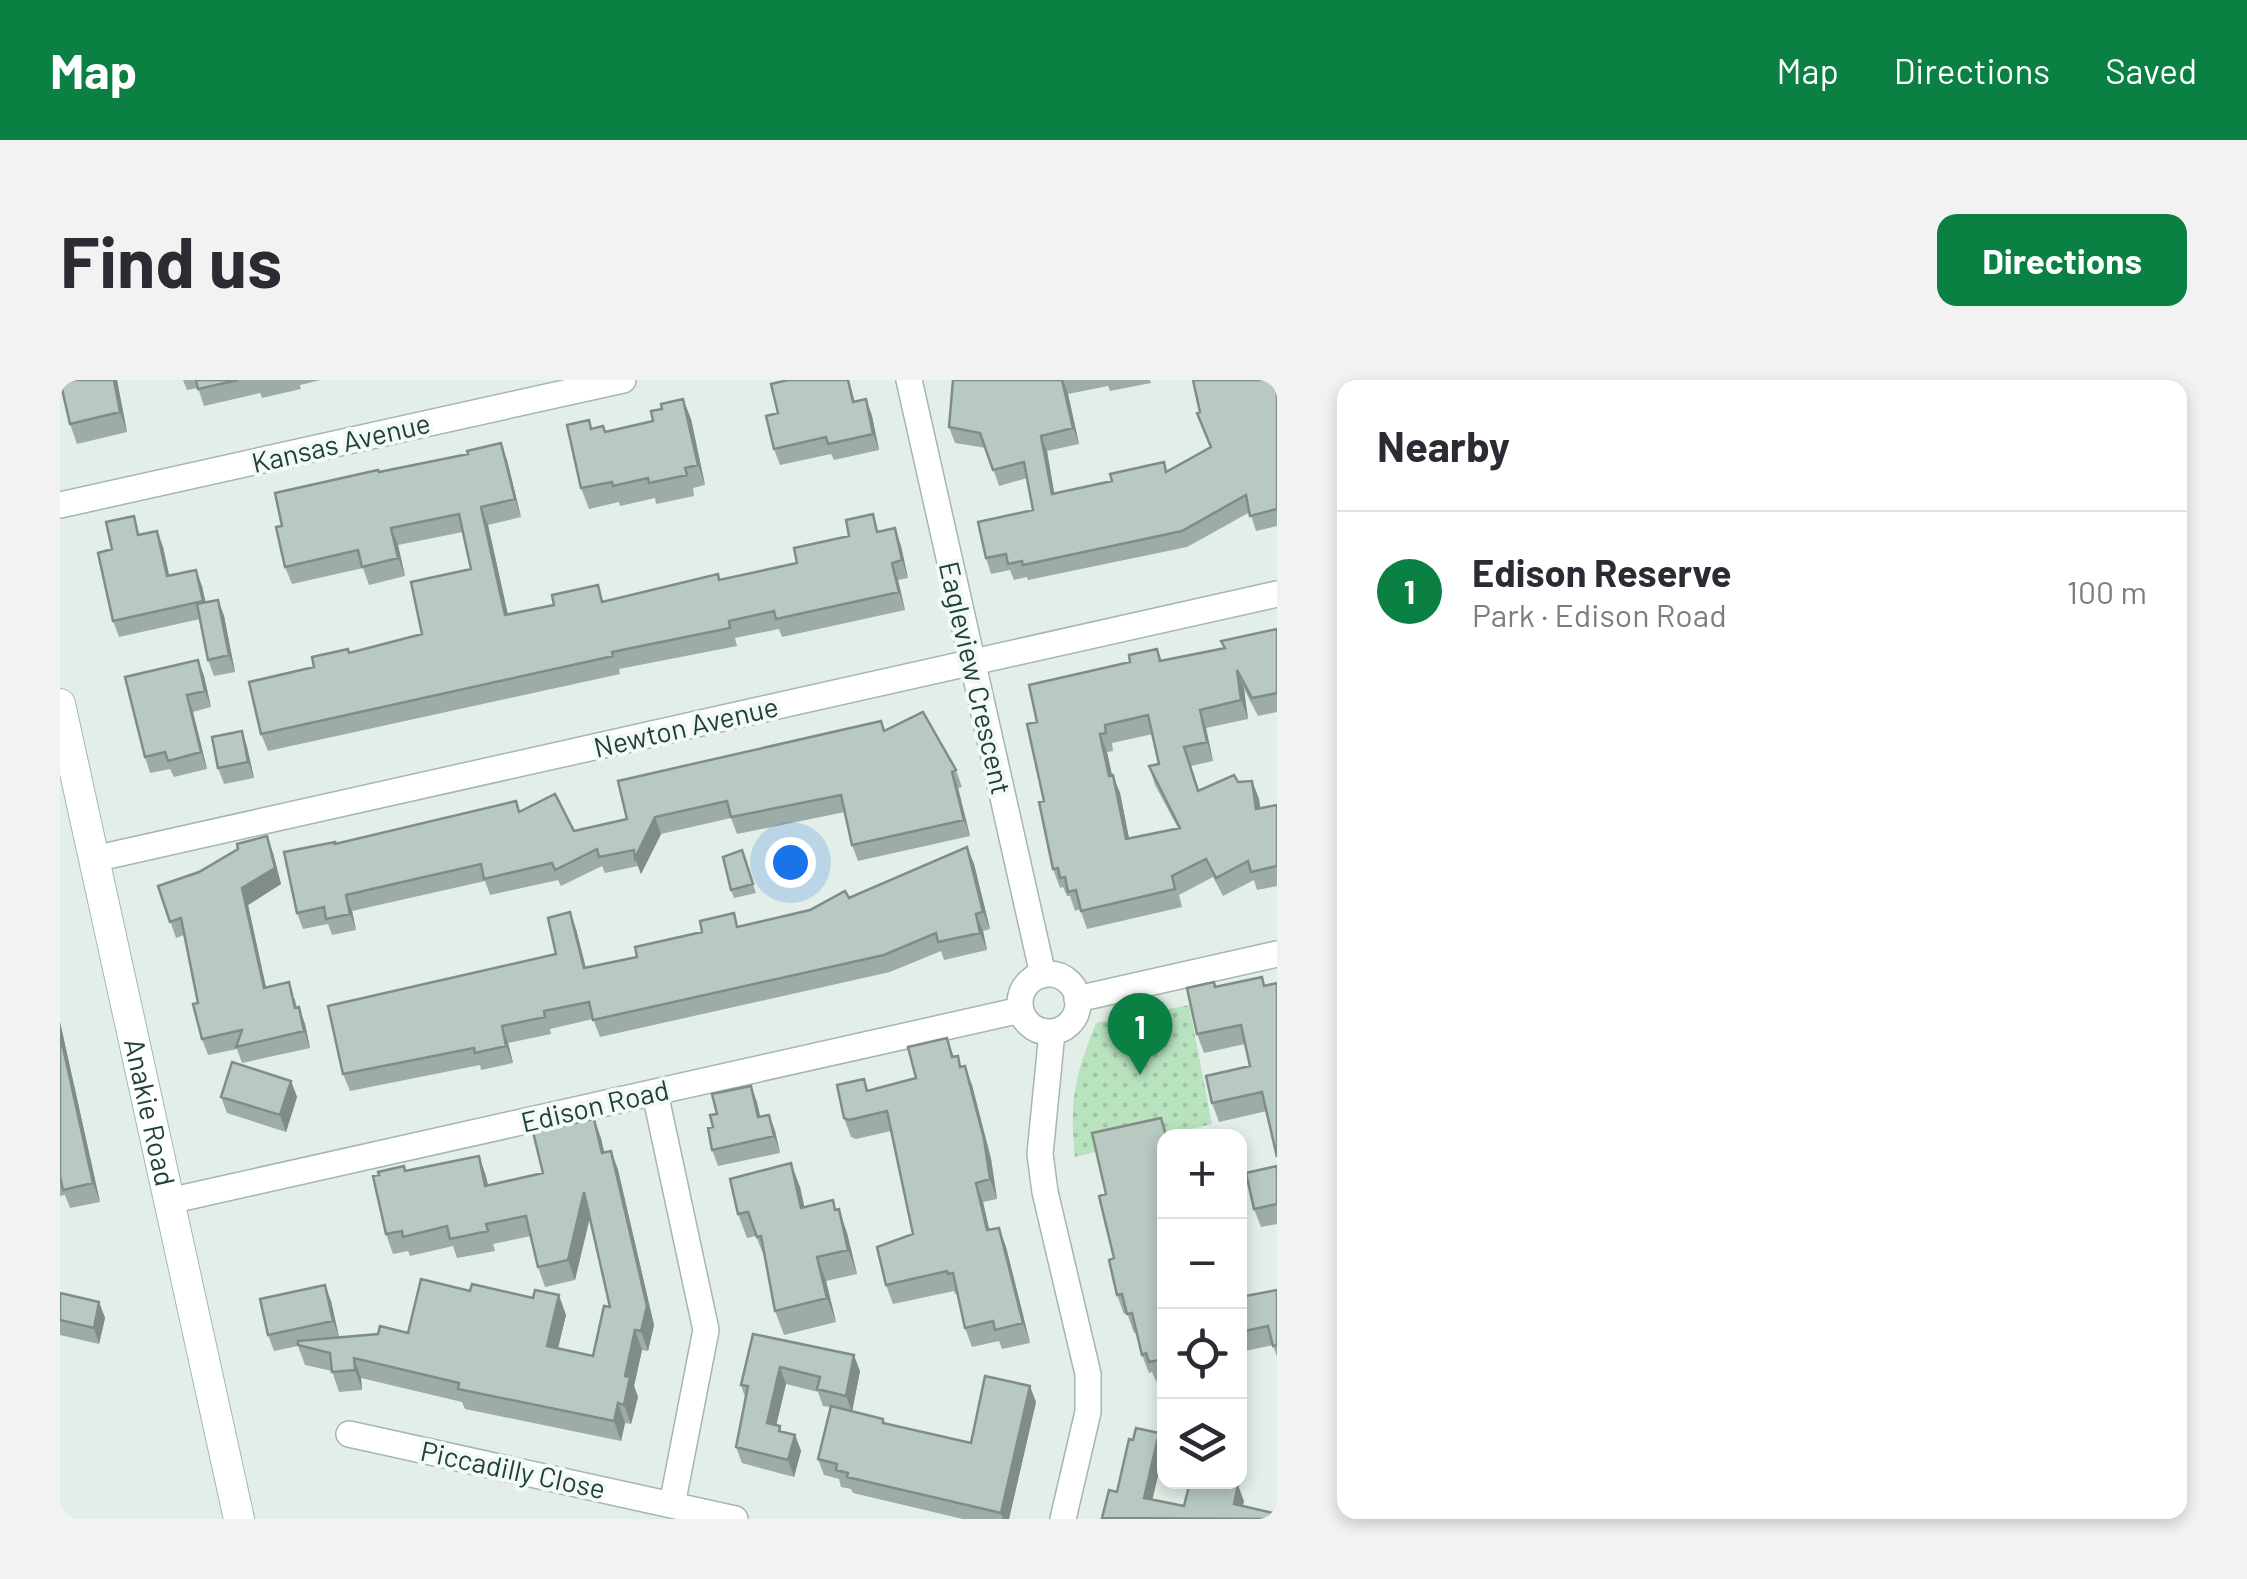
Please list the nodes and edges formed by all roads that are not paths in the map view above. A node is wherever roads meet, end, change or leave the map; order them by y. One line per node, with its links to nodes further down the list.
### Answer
1 (623, 380): 3 (street, Kansas Avenue)
2 (909, 380): 5 (street, Eagleview Crescent)
3 (60, 505)
4 (1277, 594): 5 (street, Newton Avenue)
5 (972, 663): 7 (street, Newton Avenue); 9 (street, Eagleview Crescent)
6 (60, 704): 7 (main road, Anakie Road)
7 (94, 859): 14 (main road, Anakie Road)
8 (1277, 954): 10 (street)
9 (1043, 975): 10 (street); 11 (street)
10 (1077, 1000): 12 (street)
11 (1021, 1010): 12 (street); 13 (street, Edison Road)
12 (1052, 1032): 19 (street)
13 (654, 1093): 14 (street, Edison Road); 16 (street)
14 (169, 1200): 17 (main road, Anakie Road)
15 (349, 1434): 16 (street, Piccadilly Close)
16 (672, 1505): 18 (street, Piccadilly Close)
17 (239, 1519)
18 (736, 1519)
19 (1063, 1519)

